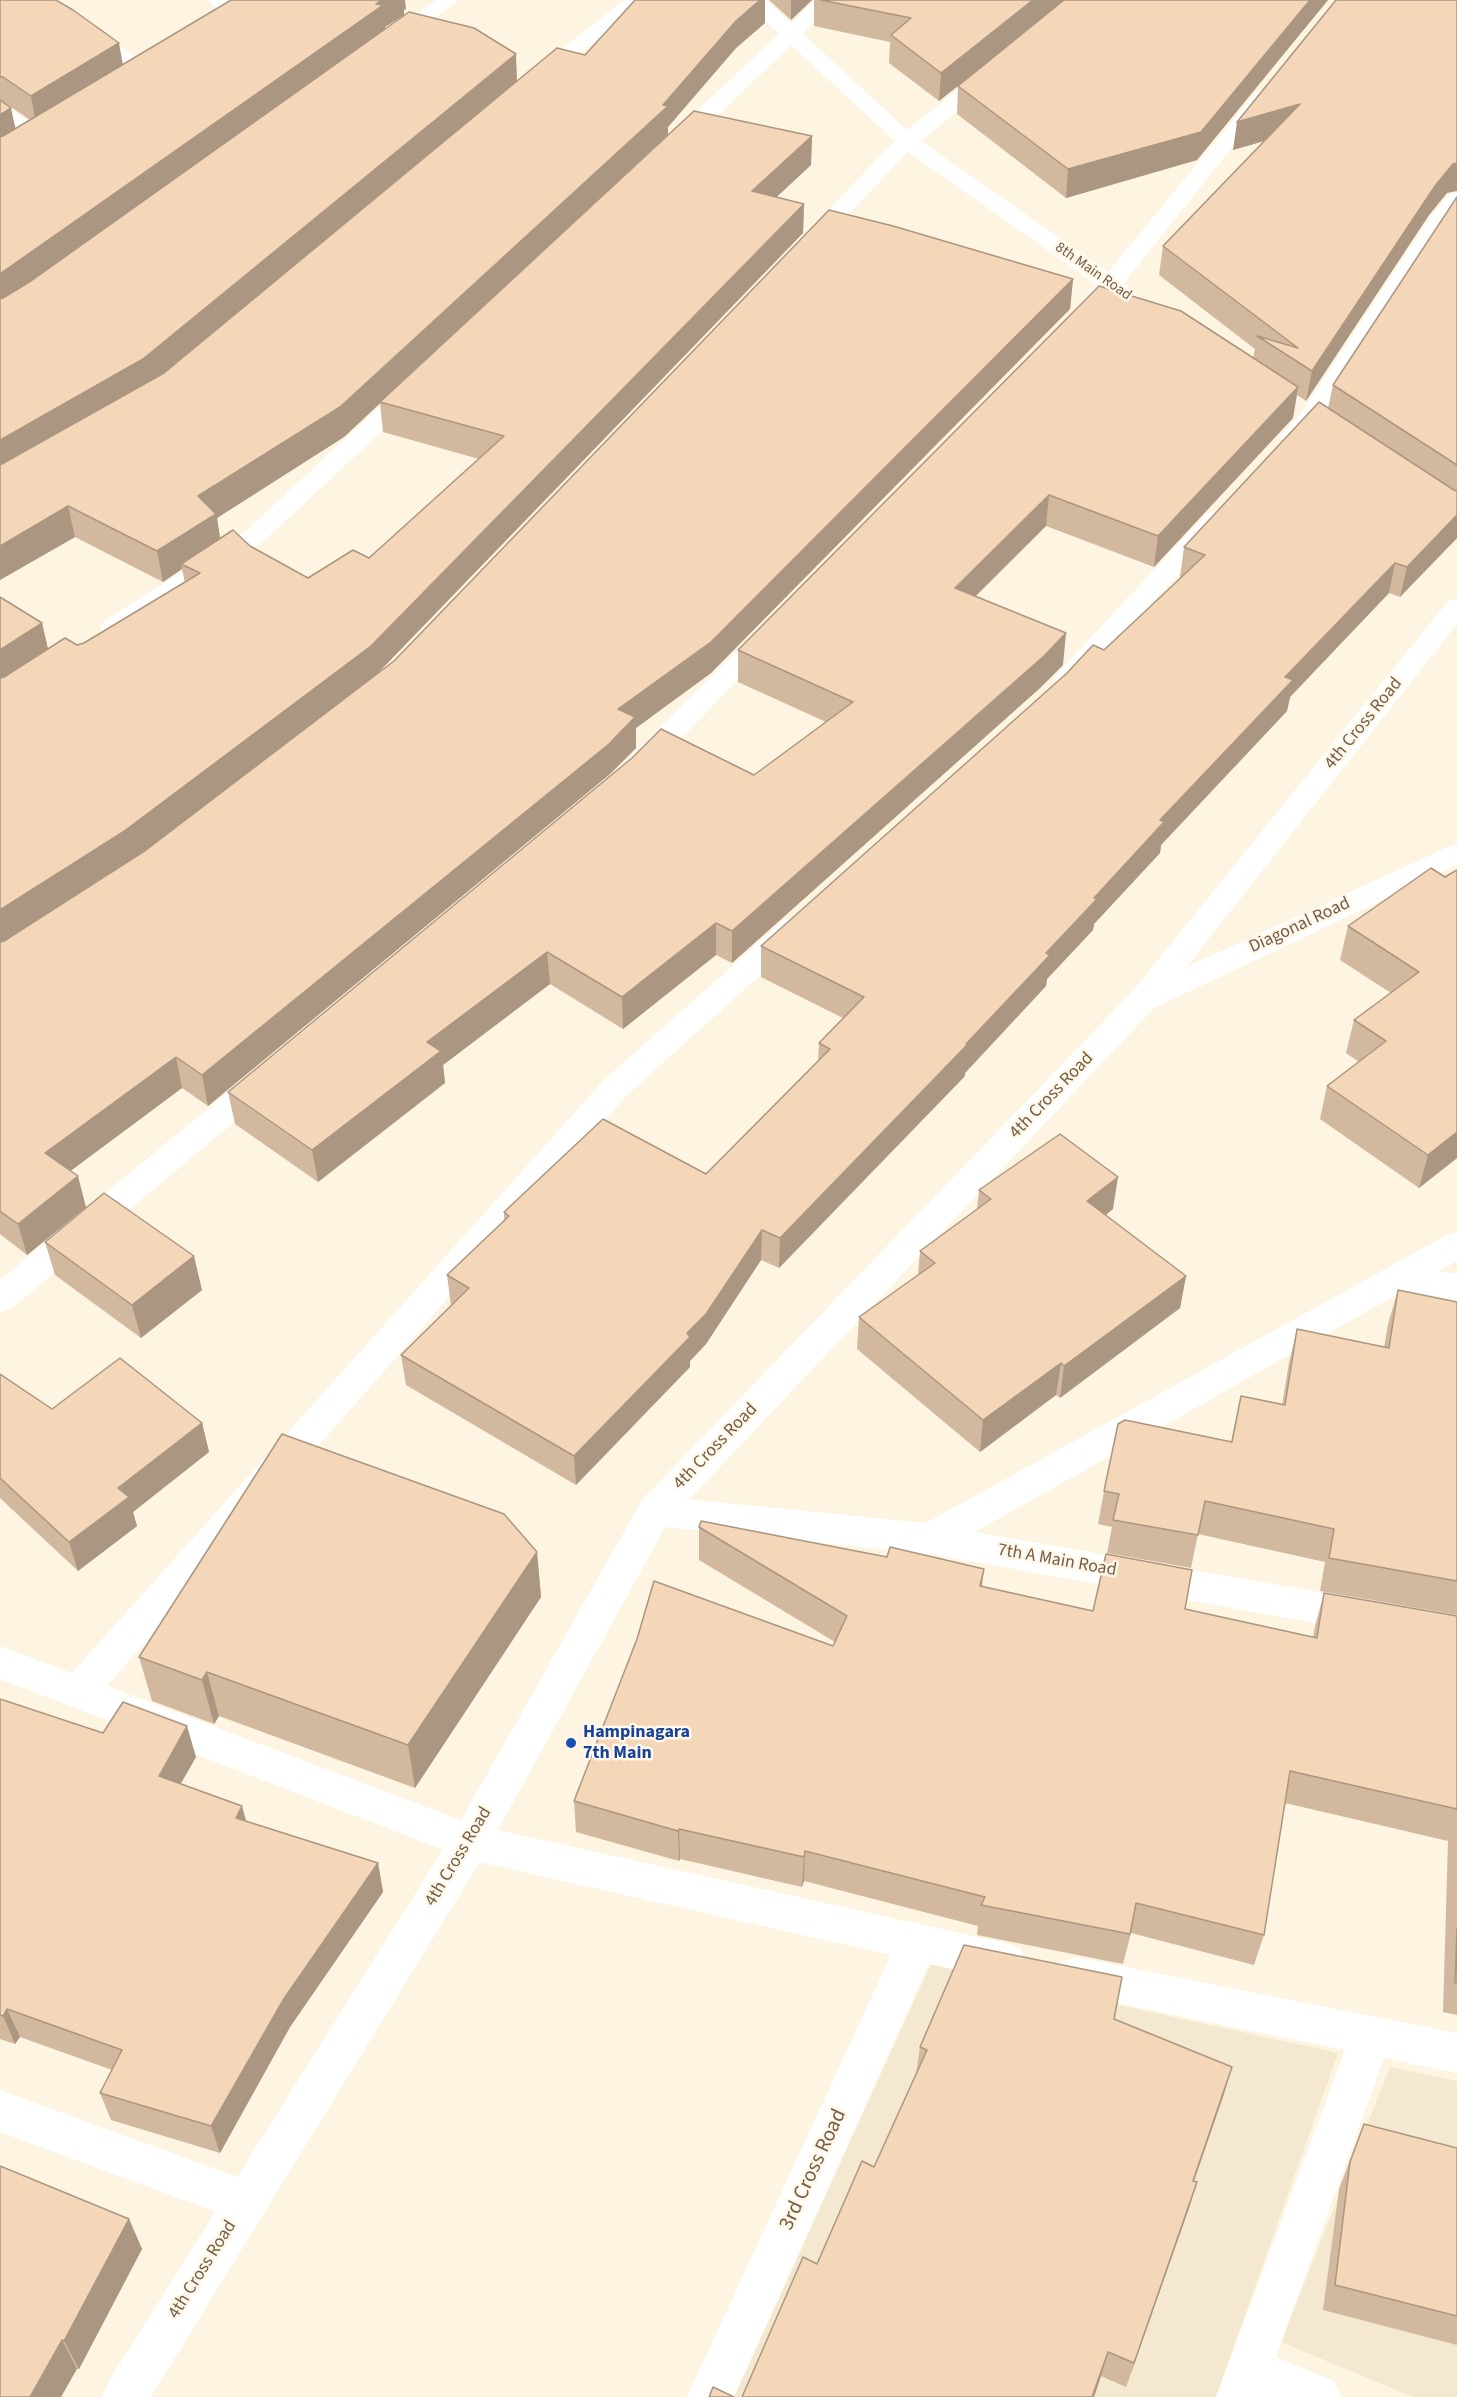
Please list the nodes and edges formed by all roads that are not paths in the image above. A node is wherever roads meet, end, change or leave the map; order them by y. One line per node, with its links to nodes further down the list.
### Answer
1 (38, 0): 15 (street)
2 (217, 0): 8 (street)
3 (448, 0): 7 (street)
4 (636, 0): 17 (street)
5 (754, 0): 10 (street, 8th Main Road)
6 (826, 0): 10 (street)
7 (421, 9): 9 (street); 11 (street)
8 (216, 25)
9 (447, 26)
10 (792, 34): 22 (street, 8th Main Road); 23 (street)
11 (371, 55)
12 (160, 59): 15 (street)
13 (1008, 59): 22 (street)
14 (514, 69): 17 (street)
15 (141, 70): 18 (street)
16 (1282, 74): 26 (street)
17 (534, 81): 19 (street)
18 (122, 82)
19 (515, 96)
20 (0, 111): 21 (street)
21 (54, 124)
22 (907, 141): 25 (street); 26 (street, 8th Main Road)
23 (662, 156)
24 (1451, 216): 30 (street)
25 (791, 262)
26 (1110, 285): 27 (street, 8th Main Road); 28 (street)
27 (1140, 305)
28 (1061, 335)
29 (428, 374): 34 (street)
30 (1278, 452)
31 (1229, 504): 35 (street)
32 (1457, 607): 39 (street, 4th Cross Road)
33 (788, 613): 36 (street)
34 (98, 637)
35 (1052, 696)
36 (622, 782)
37 (1457, 853): 39 (street, Diagonal Road)
38 (816, 908): 49 (street)
39 (1143, 1000): 45 (street, 4th Cross Road)
40 (284, 1063): 44 (street)
41 (1457, 1245): 42 (street)
42 (1402, 1278): 43 (street); 46 (street)
43 (1457, 1287)
44 (0, 1299)
45 (655, 1511): 46 (street, 7th A Main Road); 50 (street, 4th Cross Road)
46 (930, 1539): 47 (street, 7th A Main Road)
47 (1398, 1622)
48 (0, 1662): 49 (street)
49 (79, 1691): 50 (street)
50 (470, 1842): 51 (street); 55 (street, 4th Cross Road)
51 (918, 1944): 52 (street); 58 (street, 3rd Cross Road)
52 (1371, 2036): 53 (street); 56 (street)
53 (1457, 2053)
54 (0, 2110): 55 (street)
55 (246, 2201): 57 (street, 4th Cross Road)
56 (1244, 2383): 59 (street)
57 (124, 2397)
58 (710, 2397)
59 (1318, 2397)

